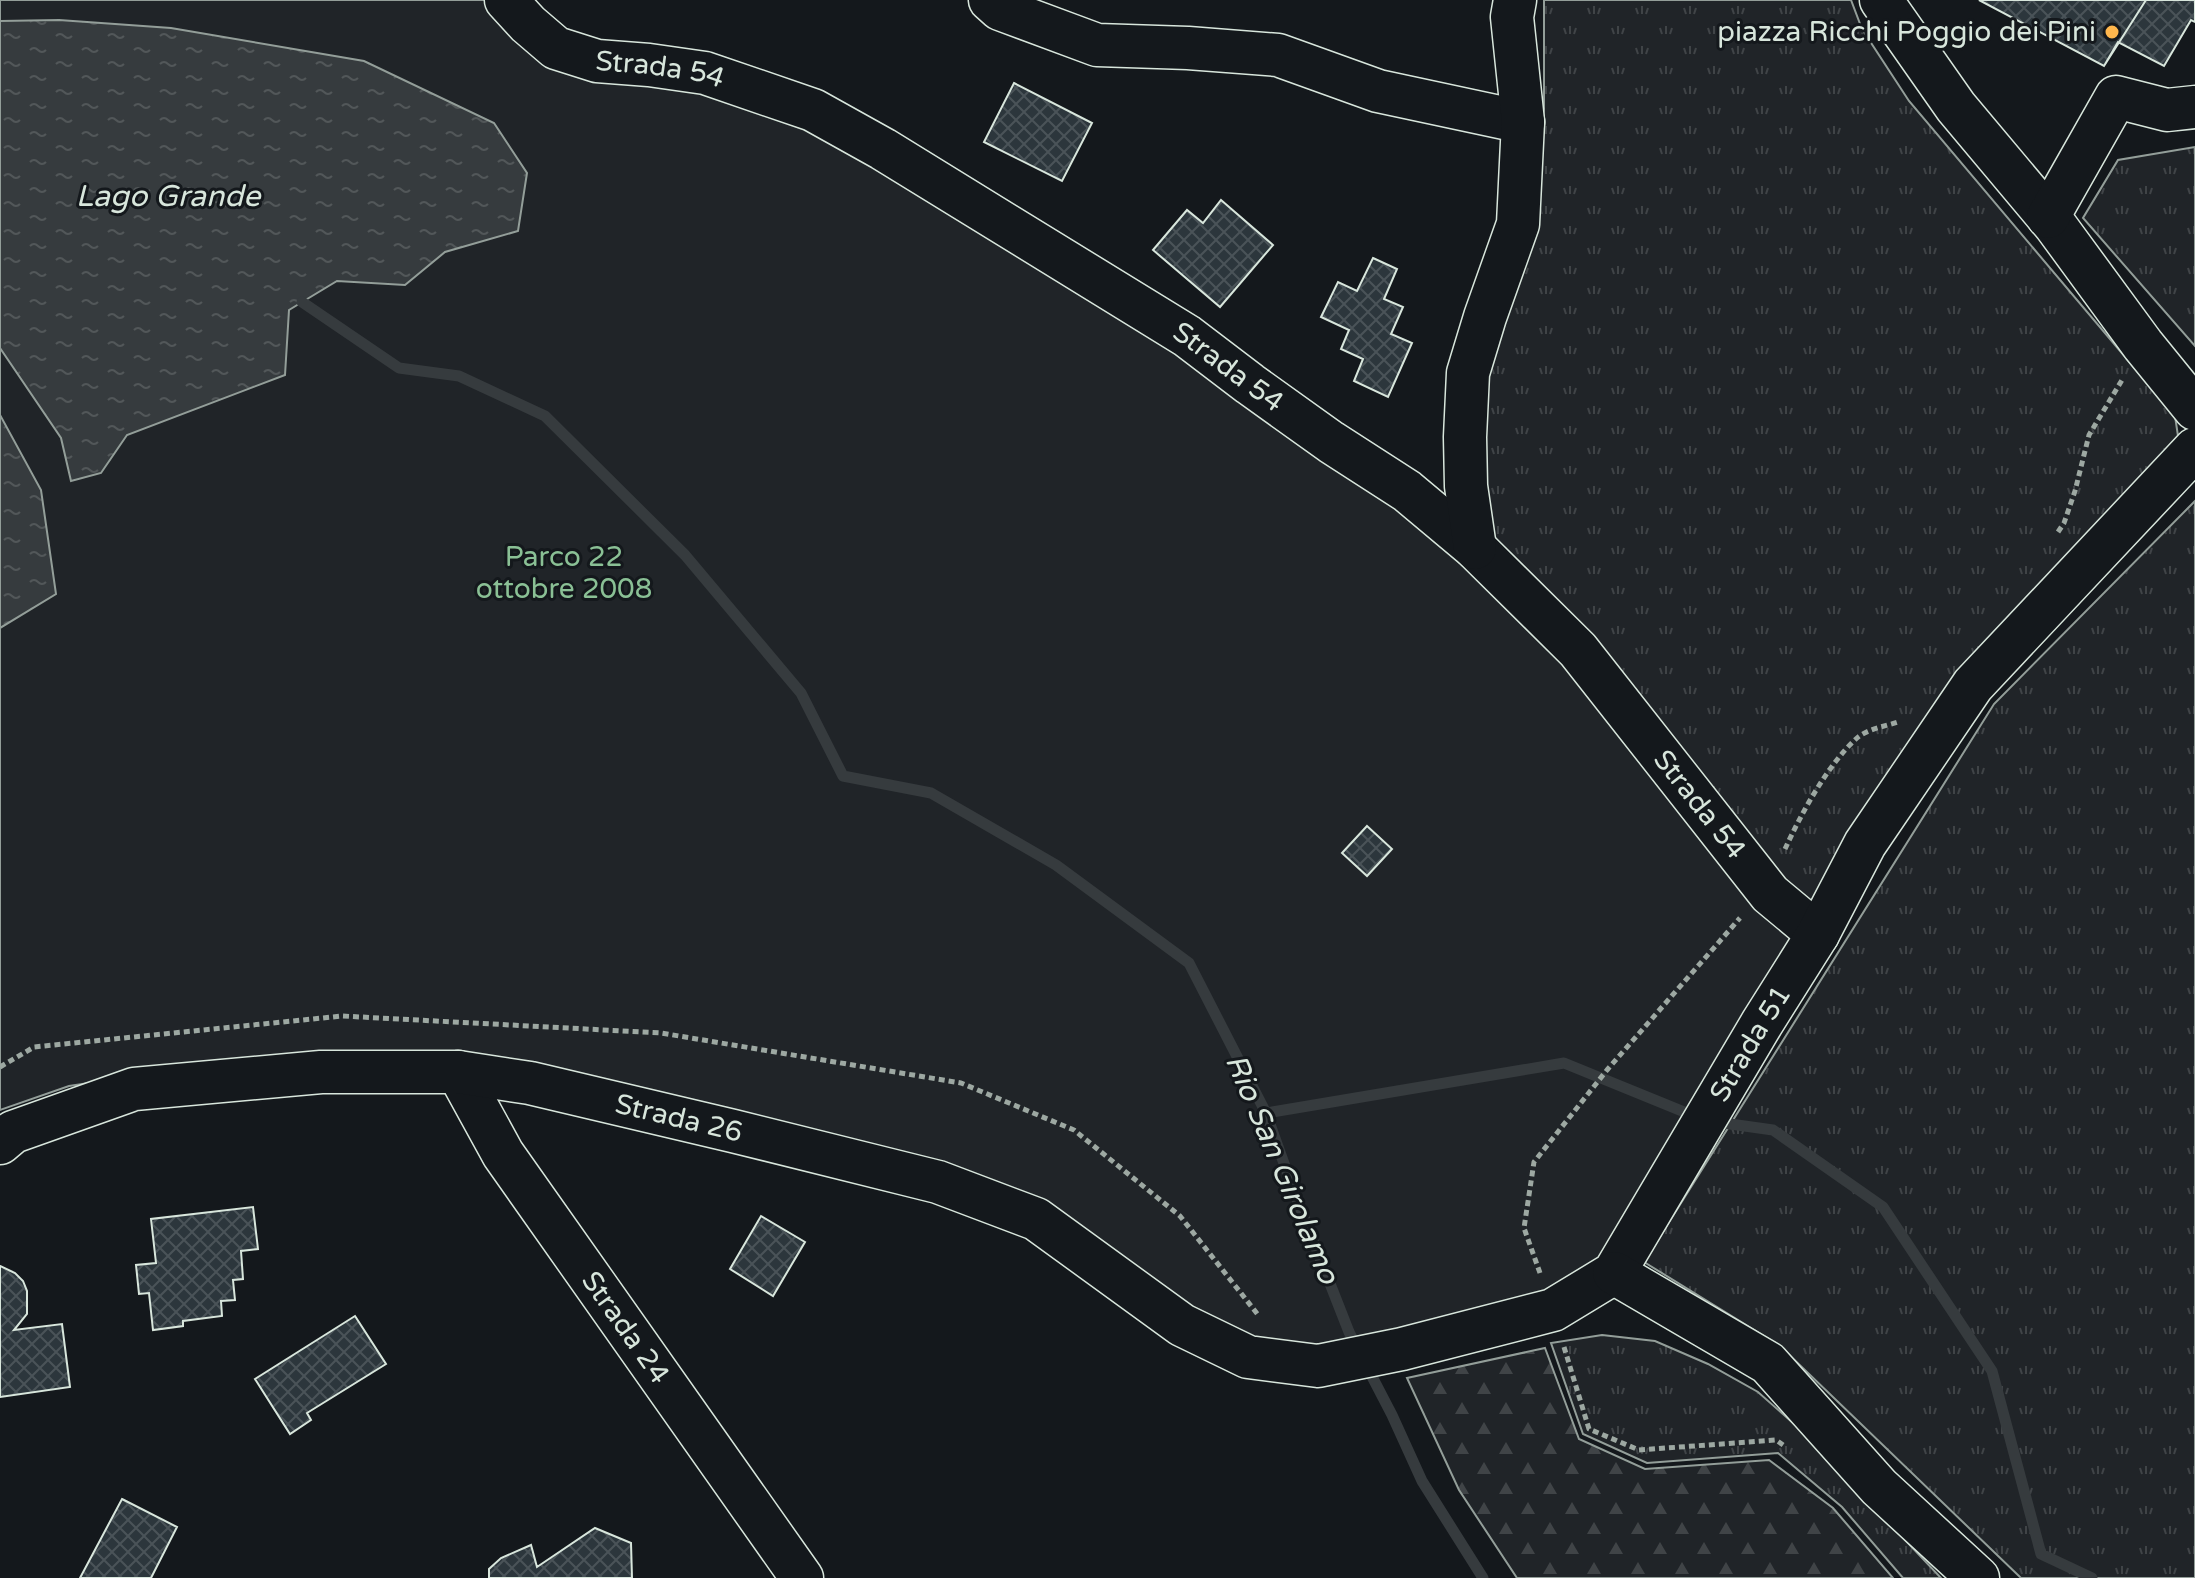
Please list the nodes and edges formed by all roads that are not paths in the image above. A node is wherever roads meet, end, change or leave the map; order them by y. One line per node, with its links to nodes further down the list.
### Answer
1 (506, 0): 10 (street, Strada 54)
2 (990, 0): 6 (street)
3 (1888, 5): 7 (street)
4 (1506, 6): 6 (street)
5 (2195, 107): 7 (street)
6 (1523, 122): 10 (street)
7 (2048, 217): 8 (street)
8 (2195, 409)
9 (2195, 449): 11 (street, Strada 51)
10 (1475, 548): 11 (street, Strada 54)
11 (1818, 934): 14 (street, Strada 51)
12 (458, 1072): 13 (street, Strada 26); 14 (street, Strada 26); 15 (street, Strada 24)
13 (0, 1143)
14 (1614, 1273): 16 (street)
15 (802, 1578)
16 (1978, 1578)

